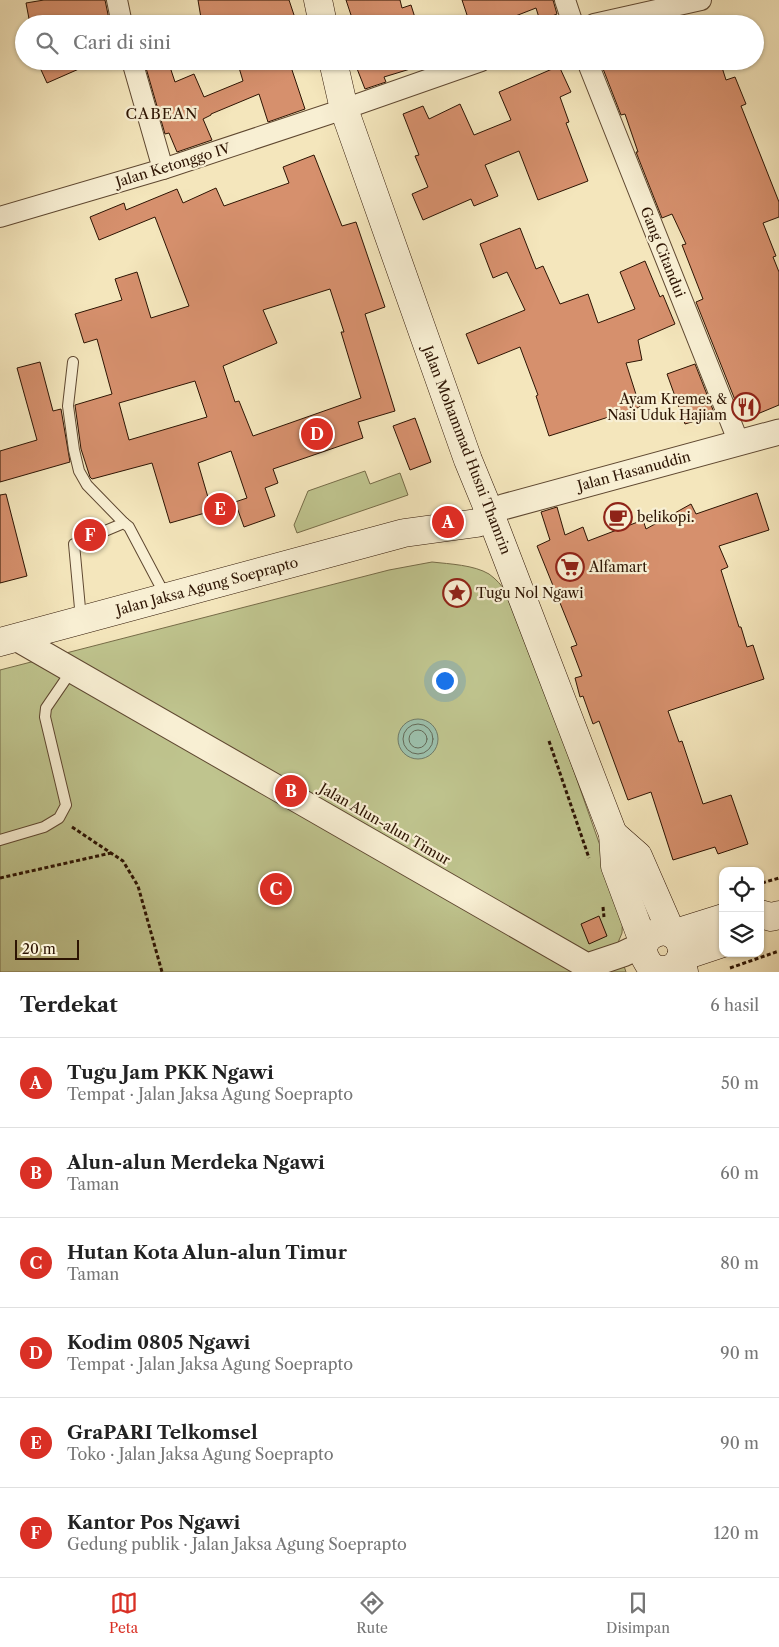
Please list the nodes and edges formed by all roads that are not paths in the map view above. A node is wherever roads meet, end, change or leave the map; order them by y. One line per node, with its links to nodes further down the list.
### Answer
1 (117, 0): 6 (street)
2 (318, 0): 7 (main road)
3 (565, 0): 8 (street)
4 (700, 0): 5 (street)
5 (657, 4): 9 (street)
6 (120, 15)
7 (322, 15)
8 (570, 15)
9 (622, 15)
10 (135, 70): 15 (street)
11 (335, 70): 14 (main road, Jalan Mohammad Husni Thamrin)
12 (456, 70): 14 (street, Jalan Ketonggo IV)
13 (592, 70): 19 (street, Gang Citandui)
14 (344, 110): 15 (street, Jalan Ketonggo IV); 20 (main road, Jalan Mohammad Husni Thamrin)
15 (163, 169): 16 (street, Jalan Ketonggo IV)
16 (0, 217)
17 (73, 362): 21 (lane)
18 (779, 432): 19 (street, Jalan Hasanuddin)
19 (739, 443): 20 (street, Jalan Hasanuddin)
20 (496, 509): 22 (main road, Jalan Jaksa Agung Soeprapto); 26 (main road, Jalan Mohammad Husni Thamrin)
21 (124, 524): 22 (lane); 23 (lane)
22 (166, 597): 23 (main road, Jalan Jaksa Agung Soeprapto)
23 (81, 620): 24 (main road, Jalan Jaksa Agung Soeprapto)
24 (14, 638): 25 (street); 32 (lane, Jalan Alun-alun Timur)
25 (72, 670): 27 (lane); 32 (street)
26 (613, 834): 30 (main road, Jalan Mohammad Husni Thamrin); 31 (main road, Jalan Mohammad Husni Thamrin)
27 (0, 840)
28 (719, 921): 30 (main road)
29 (719, 943): 30 (main road)
30 (679, 954): 31 (main road)
31 (650, 961): 32 (street)
32 (594, 968)

